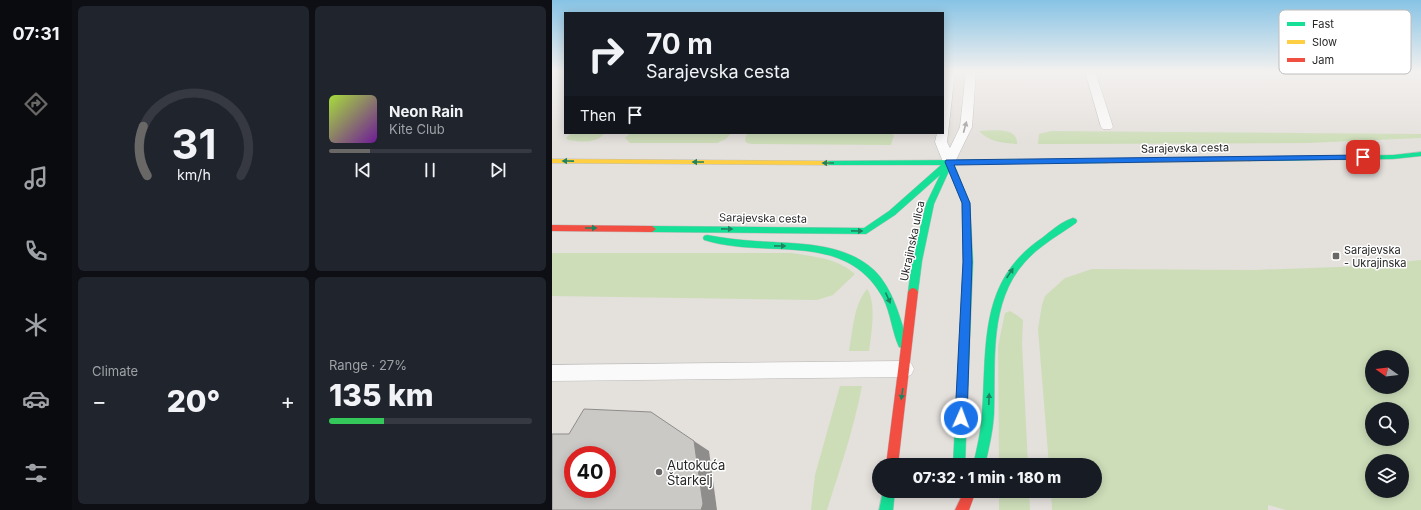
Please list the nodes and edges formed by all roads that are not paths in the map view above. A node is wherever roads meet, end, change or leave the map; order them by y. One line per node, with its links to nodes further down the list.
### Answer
1 (947, 95): 4 (lane)
2 (969, 95): 9 (lane, one-way to 2)
3 (1097, 95): 5 (lane)
4 (944, 123)
5 (1107, 127)
6 (943, 134): 9 (lane)
7 (1421, 154): 9 (main road, Sarajevska cesta)
8 (552, 161): 9 (main road, Sarajevska cesta, one-way to 8)
9 (949, 162): 12 (main road, Sarajevska cesta, one-way to 9); 13 (main road, Ukrajinska ulica); 16 (main road)
10 (1073, 221): 17 (main road, one-way to 10)
11 (552, 228): 12 (main road, Sarajevska cesta, one-way to 12)
12 (688, 229): 13 (main road, one-way to 13)
13 (906, 362): 14 (lane); 15 (main road, Ukrajinska ulica, one-way to 15)
14 (552, 373)
15 (893, 458)
16 (959, 458)
17 (981, 458)
18 (887, 498): 21 (main road)
19 (958, 498): 22 (main road)
20 (967, 498): 23 (main road)
21 (886, 510)
22 (957, 510)
23 (962, 510)

